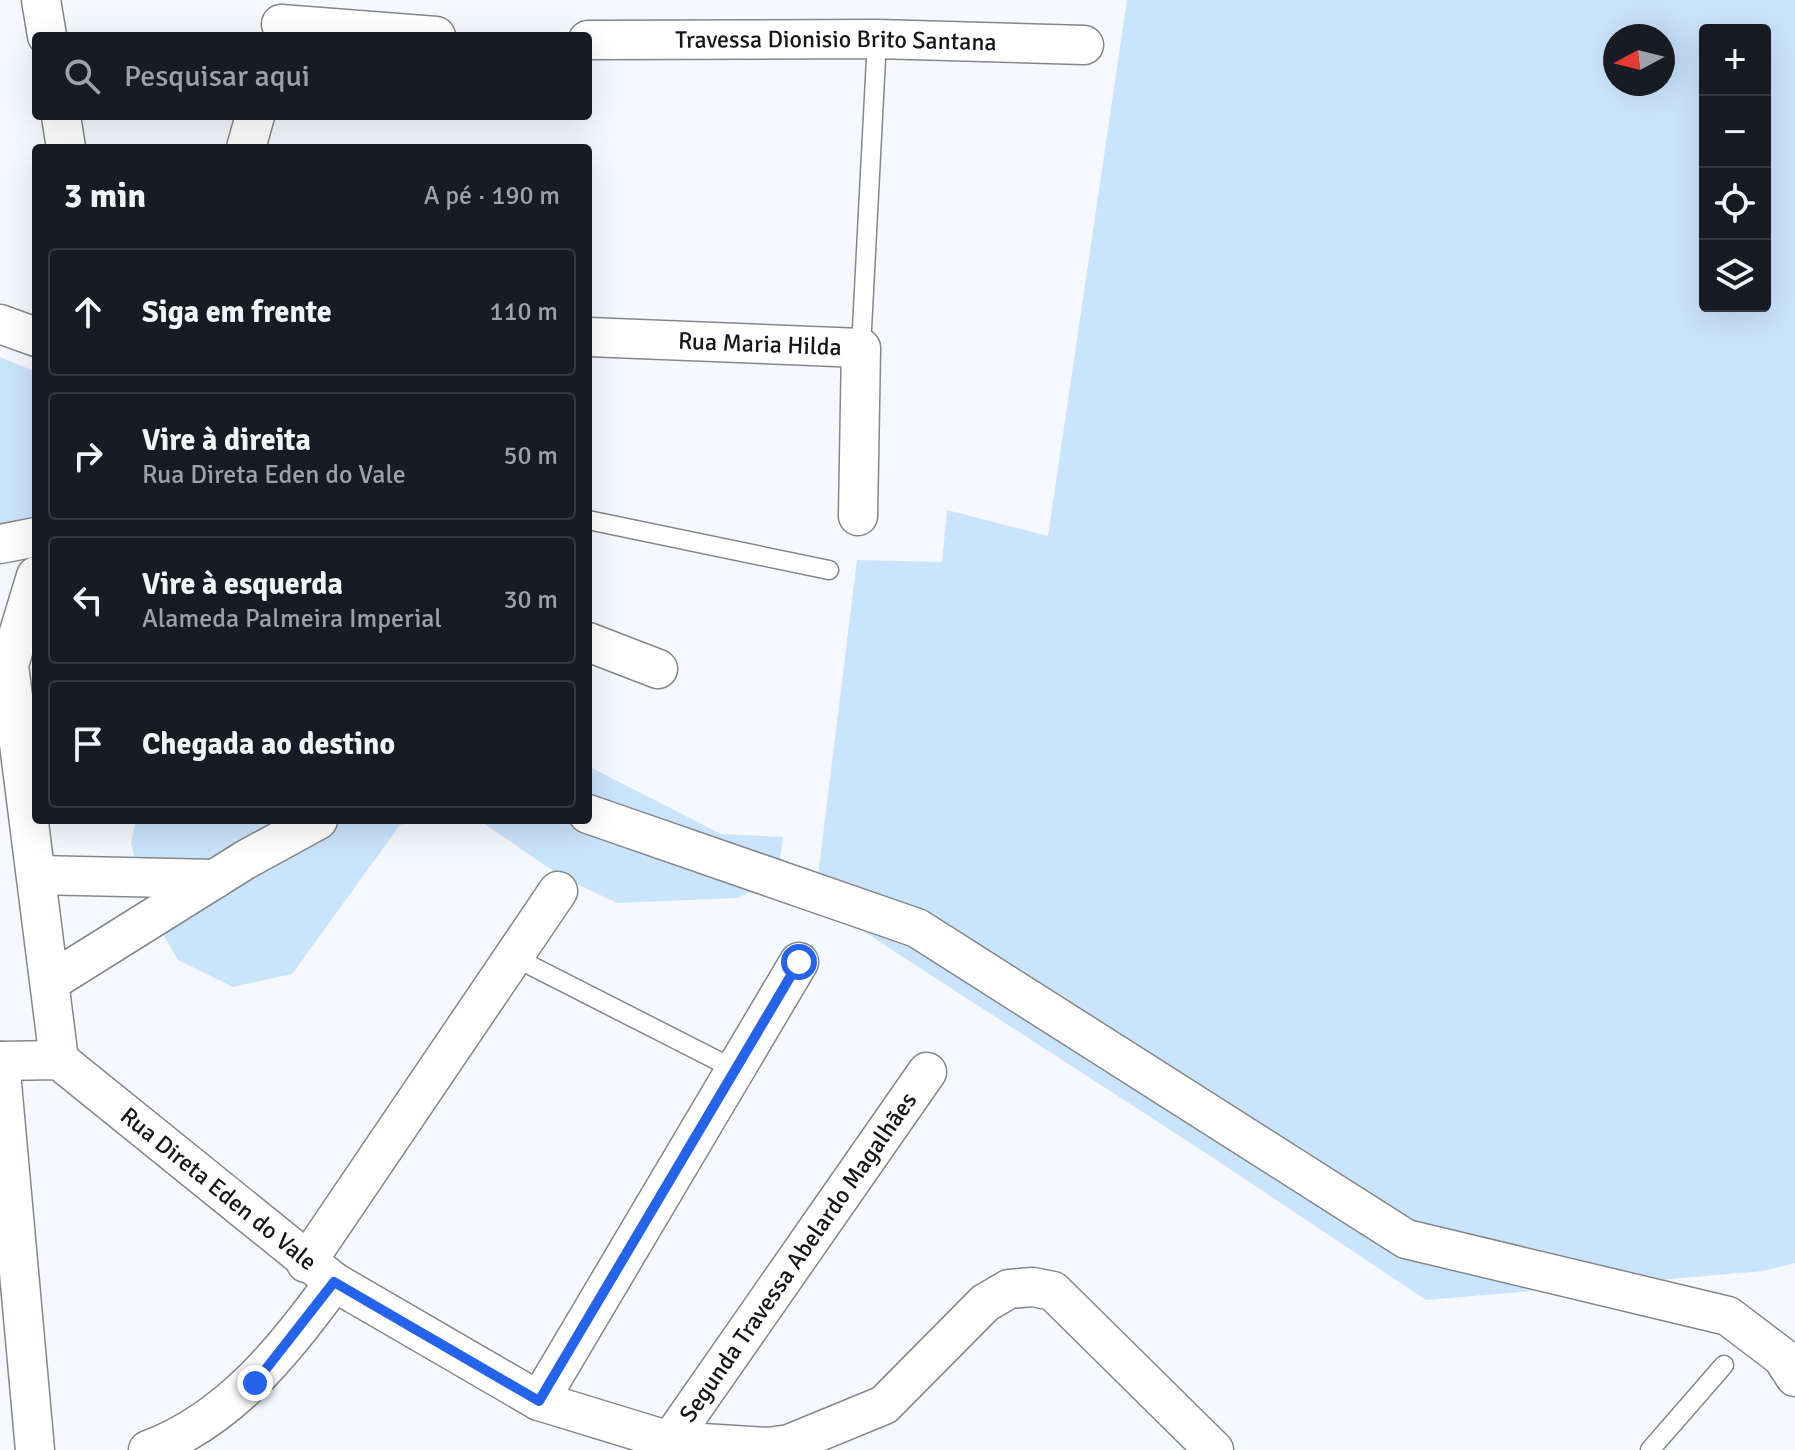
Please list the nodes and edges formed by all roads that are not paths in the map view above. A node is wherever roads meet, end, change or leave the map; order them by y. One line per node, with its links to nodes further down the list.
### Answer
1 (41, 0): 3 (street)
2 (282, 20): 4 (street)
3 (46, 32)
4 (398, 32)
5 (877, 39): 6 (street, Travessa Dionisio Brito Santana); 7 (street, Travessa Dionisio Brito Santana); 15 (lane)
6 (592, 40)
7 (1084, 45)
8 (62, 120): 10 (street)
9 (254, 120): 11 (street)
10 (65, 144)
11 (247, 144)
12 (0, 324): 13 (street)
13 (32, 336)
14 (592, 337): 15 (street, Rua Maria Hilda)
15 (861, 348): 16 (street, Rua Maria Hilda)
16 (858, 516)
17 (592, 521): 20 (lane)
18 (32, 538): 19 (street)
19 (0, 544)
20 (829, 570)
21 (32, 592): 23 (street)
22 (592, 644): 24 (street)
23 (4, 666): 27 (street)
24 (658, 669)
25 (592, 815): 39 (street)
26 (311, 824): 28 (street)
27 (36, 875): 28 (street); 32 (street)
28 (215, 879): 32 (street)
29 (558, 891): 30 (street)
30 (512, 956): 35 (lane); 37 (street)
31 (799, 962): 35 (street)
32 (50, 982): 33 (street)
33 (59, 1060): 34 (street); 37 (street, Rua Direta Eden do Vale)
34 (0, 1061): 42 (street)
35 (736, 1070): 40 (street)
36 (927, 1072): 41 (street, Segunda Travessa Abelardo Magalhães)
37 (320, 1272): 40 (street, Rua Direta Eden do Vale); 43 (street)
38 (1724, 1365): 45 (lane)
39 (1795, 1377)
40 (539, 1401): 41 (street, Rua Direta Eden do Vale)
41 (670, 1441): 44 (street, Rua Direta Eden do Vale)
42 (35, 1450)
43 (148, 1450)
44 (1214, 1450)
45 (1650, 1450)

